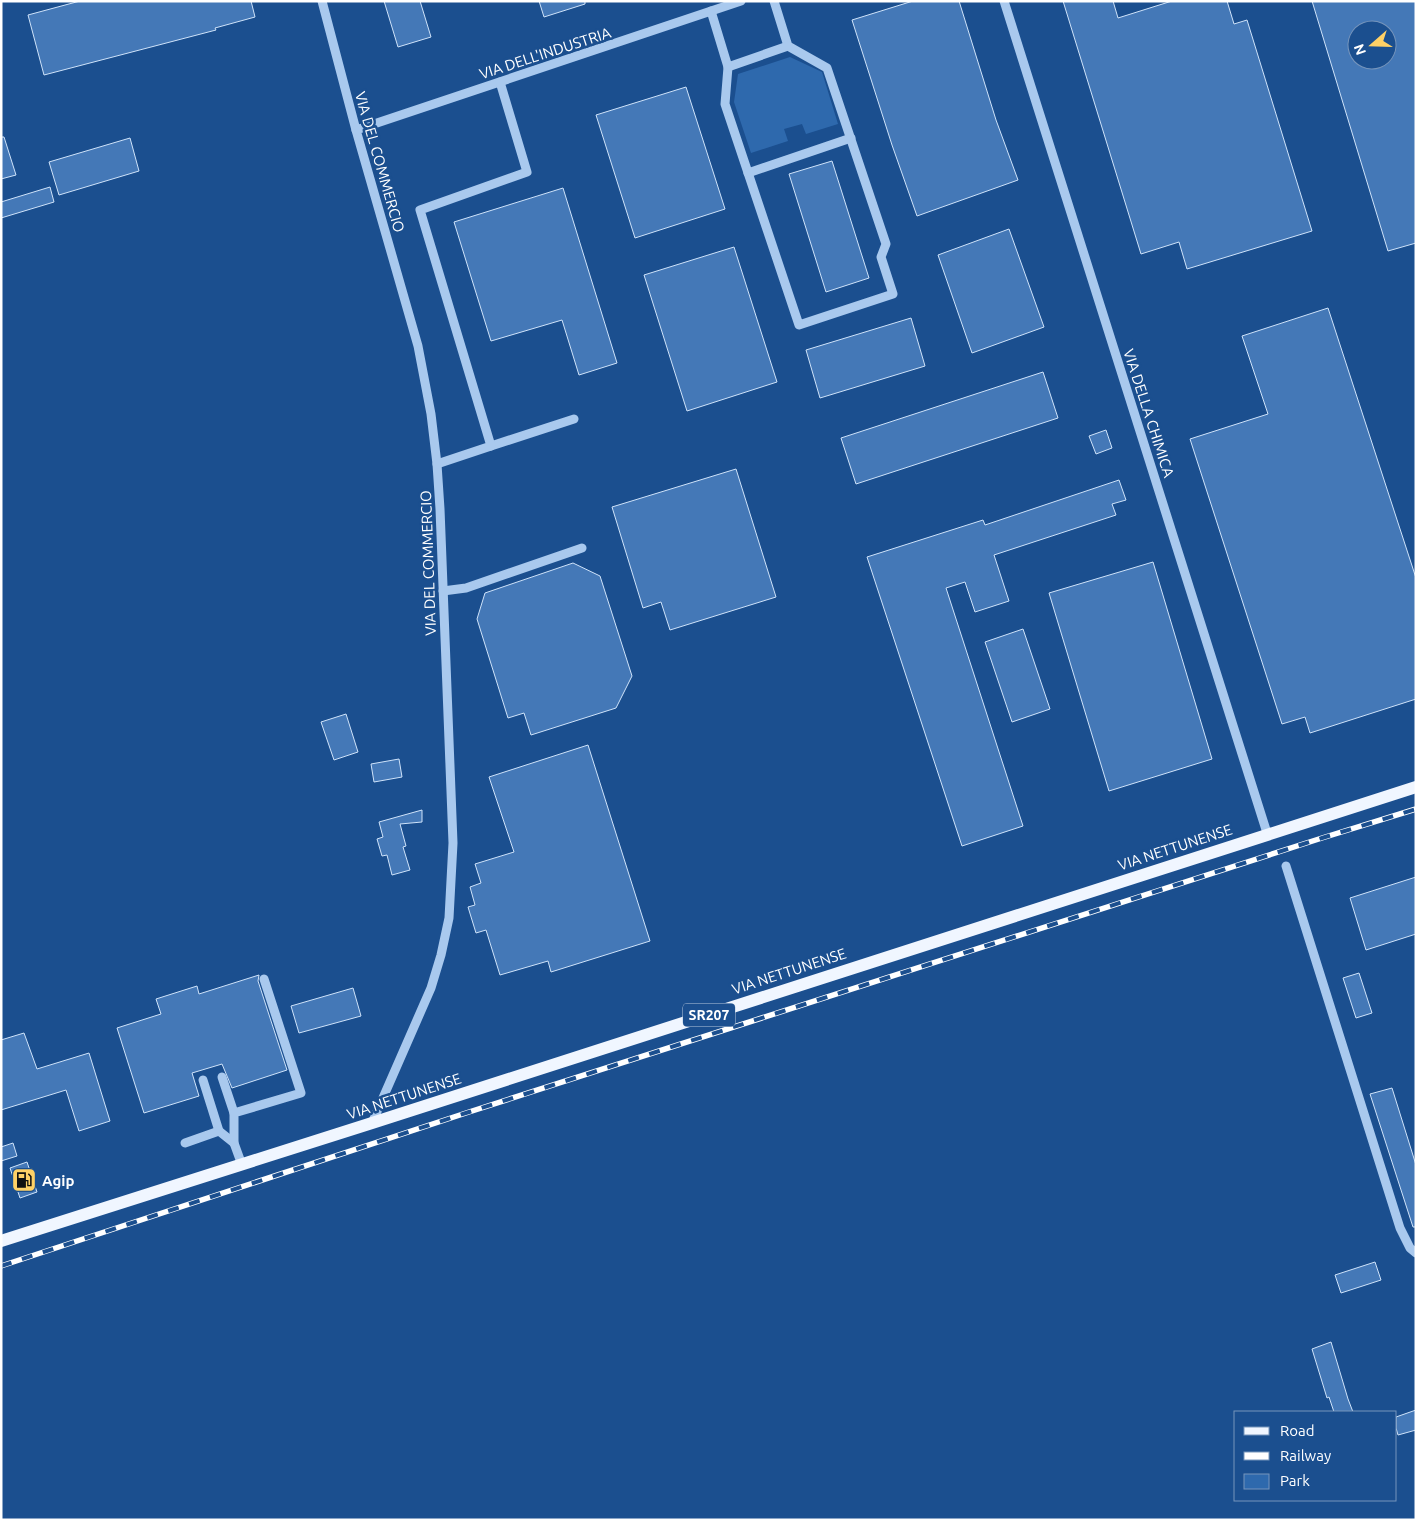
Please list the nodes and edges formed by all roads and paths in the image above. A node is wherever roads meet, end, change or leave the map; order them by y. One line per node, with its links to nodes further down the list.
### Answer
1 (322, 1): 9 (street, VIA DEL COMMERCIO)
2 (742, 1): 5 (street, VIA DELL'INDUSTRIA)
3 (774, 1): 6 (street)
4 (1004, 1): 18 (street, VIA DELLA CHIMICA)
5 (711, 11): 7 (street); 8 (street, VIA DELL'INDUSTRIA)
6 (788, 46): 7 (street); 10 (street)
7 (728, 67): 11 (street)
8 (500, 82): 9 (street, VIA DELL'INDUSTRIA); 13 (street)
9 (356, 130): 14 (street, VIA DEL COMMERCIO)
10 (851, 138): 11 (street); 11 (street)
11 (748, 173)
12 (574, 419): 13 (street)
13 (491, 446): 14 (street)
14 (437, 464): 16 (street, VIA DEL COMMERCIO)
15 (582, 548): 16 (street)
16 (443, 591): 24 (street, VIA DEL COMMERCIO)
17 (1416, 787): 18 (main road, VIA NETTUNENSE / SR207)
18 (1267, 833): 24 (main road, VIA NETTUNENSE / SR207)
19 (1286, 866): 30 (street)
20 (264, 979): 23 (street)
21 (222, 1077): 23 (street)
22 (203, 1080): 25 (street)
23 (234, 1113): 27 (street)
24 (372, 1123): 28 (main road, VIA NETTUNENSE / SR207)
25 (219, 1131): 26 (street); 27 (street)
26 (185, 1143)
27 (234, 1143): 28 (street)
28 (242, 1165): 29 (main road, VIA NETTUNENSE / SR207)
29 (1, 1242)
30 (1416, 1253)

